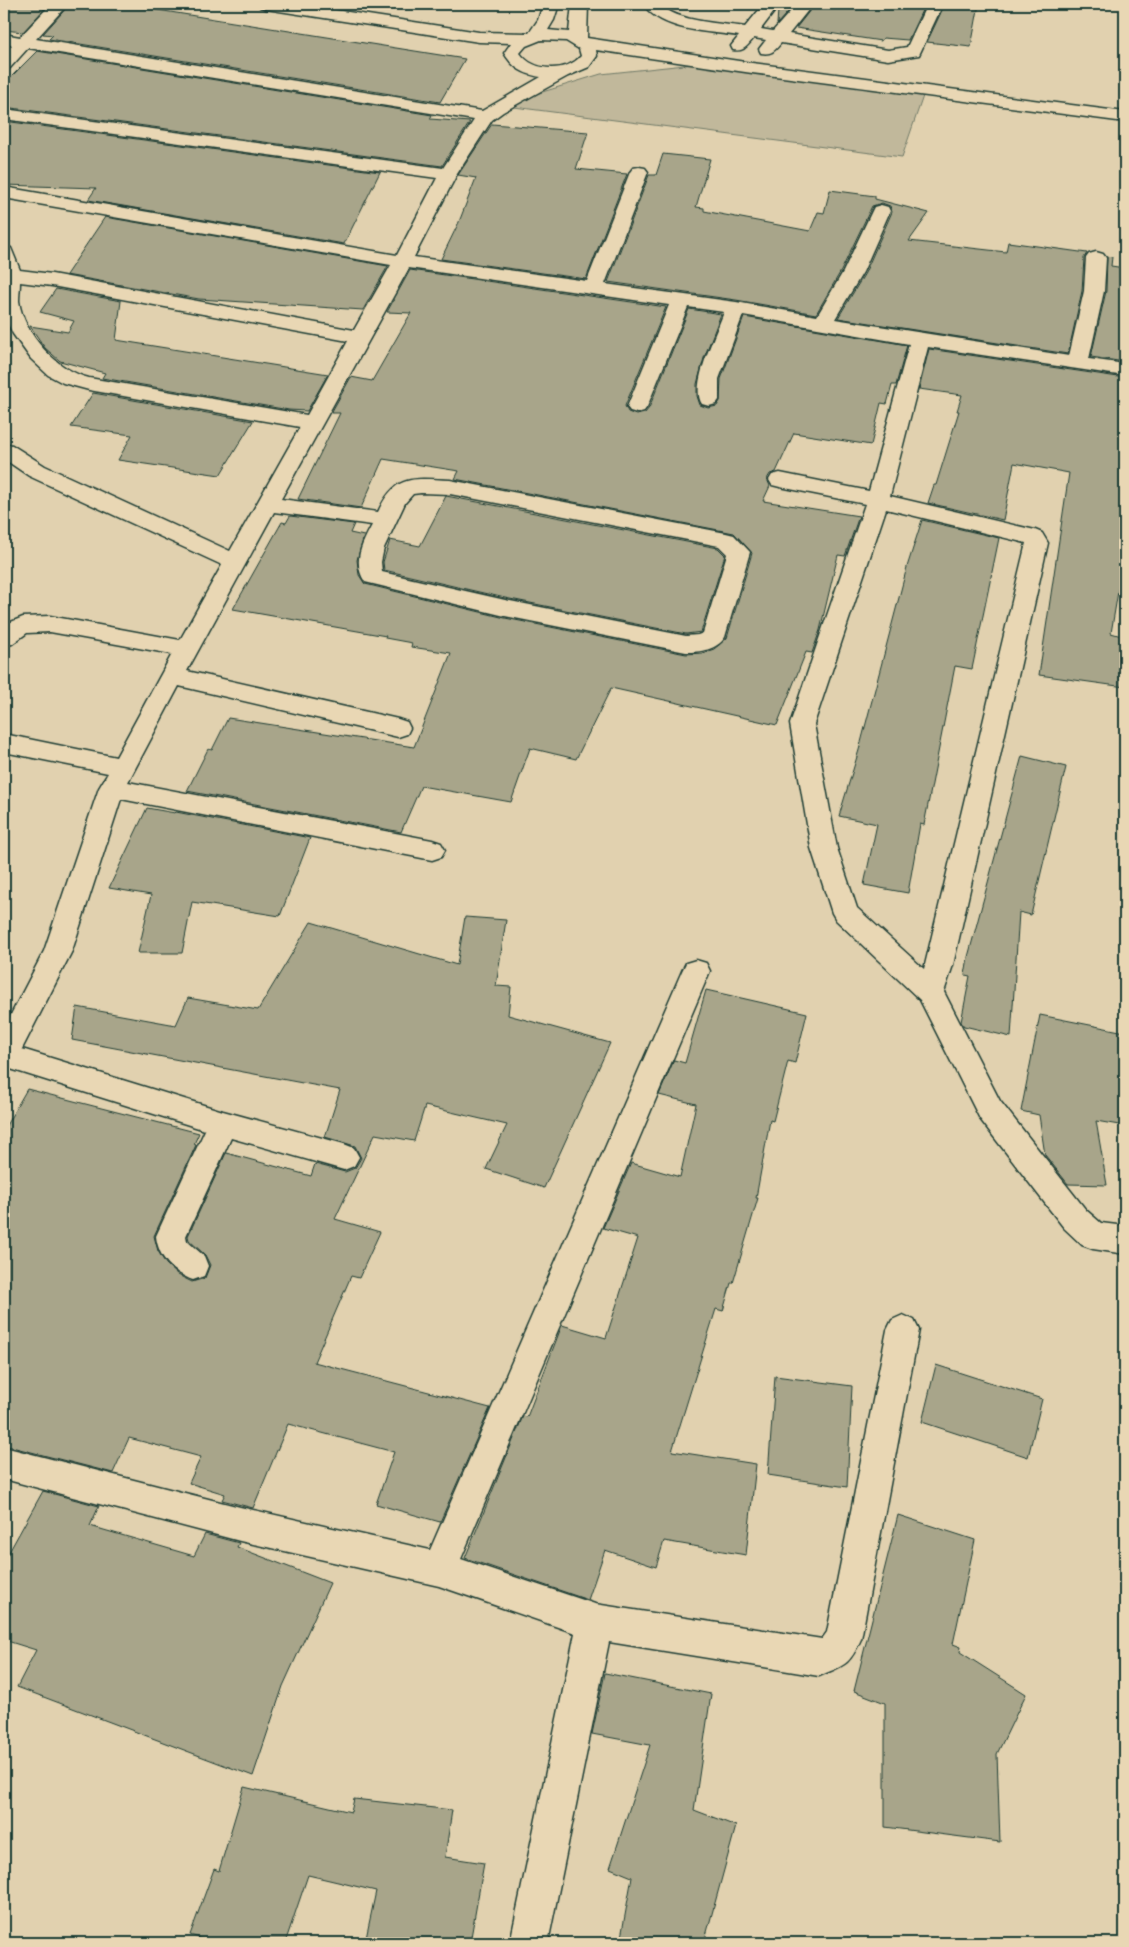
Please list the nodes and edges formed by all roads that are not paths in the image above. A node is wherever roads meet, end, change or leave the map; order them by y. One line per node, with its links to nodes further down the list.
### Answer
1 (60, 4): 16 (street)
2 (266, 4): 11 (street)
3 (551, 4): 10 (street)
4 (572, 4): 10 (street)
5 (580, 4): 17 (street)
6 (651, 4): 12 (street)
7 (772, 4): 12 (street)
8 (805, 4): 14 (street)
9 (935, 4): 14 (street)
10 (546, 20): 13 (street)
11 (413, 27): 13 (street); 19 (street)
12 (748, 33): 14 (street); 20 (street)
13 (532, 37): 17 (street); 19 (street)
14 (776, 38): 22 (street)
15 (4, 39): 16 (street)
16 (25, 42): 21 (street); 24 (street)
17 (581, 42): 18 (street); 23 (street)
18 (694, 59): 20 (street); 23 (street)
19 (517, 62): 23 (street); 24 (street)
20 (727, 63): 22 (street)
21 (4, 64)
22 (752, 68): 26 (street)
23 (569, 70): 24 (street)
24 (491, 113): 28 (street)
25 (4, 114): 28 (street)
26 (1125, 118)
27 (639, 172): 35 (street)
28 (448, 174): 33 (street)
29 (4, 192): 33 (street)
30 (881, 211): 38 (street)
31 (4, 252): 34 (street)
32 (1096, 258): 41 (street)
33 (401, 261): 35 (street); 39 (street)
34 (12, 275): 39 (street); 45 (street)
35 (594, 288): 36 (street)
36 (680, 300): 37 (street); 44 (street)
37 (736, 308): 38 (street); 43 (street)
38 (824, 322): 40 (street)
39 (360, 337): 45 (street)
40 (920, 340): 41 (street); 48 (street)
41 (1078, 363): 42 (street)
42 (1125, 370)
43 (709, 400)
44 (637, 407)
45 (312, 422): 49 (street)
46 (4, 450): 51 (street)
47 (780, 480): 48 (street)
48 (878, 500): 60 (street); 60 (street)
49 (268, 504): 50 (street); 51 (street)
50 (386, 520): 50 (street)
51 (236, 562): 53 (street)
52 (4, 638): 53 (street)
53 (187, 649): 54 (street)
54 (173, 676): 55 (street); 57 (street)
55 (398, 728)
56 (4, 743): 57 (street)
57 (117, 777): 58 (street); 61 (street)
58 (432, 850)
59 (696, 971): 68 (street)
60 (930, 992): 64 (street)
61 (4, 1055): 62 (street)
62 (223, 1123): 63 (street); 65 (street)
63 (344, 1157)
64 (1125, 1240)
65 (193, 1266)
66 (903, 1330): 69 (street)
67 (4, 1463): 68 (street)
68 (440, 1569): 69 (street)
69 (594, 1622): 70 (street)
70 (529, 1943)

